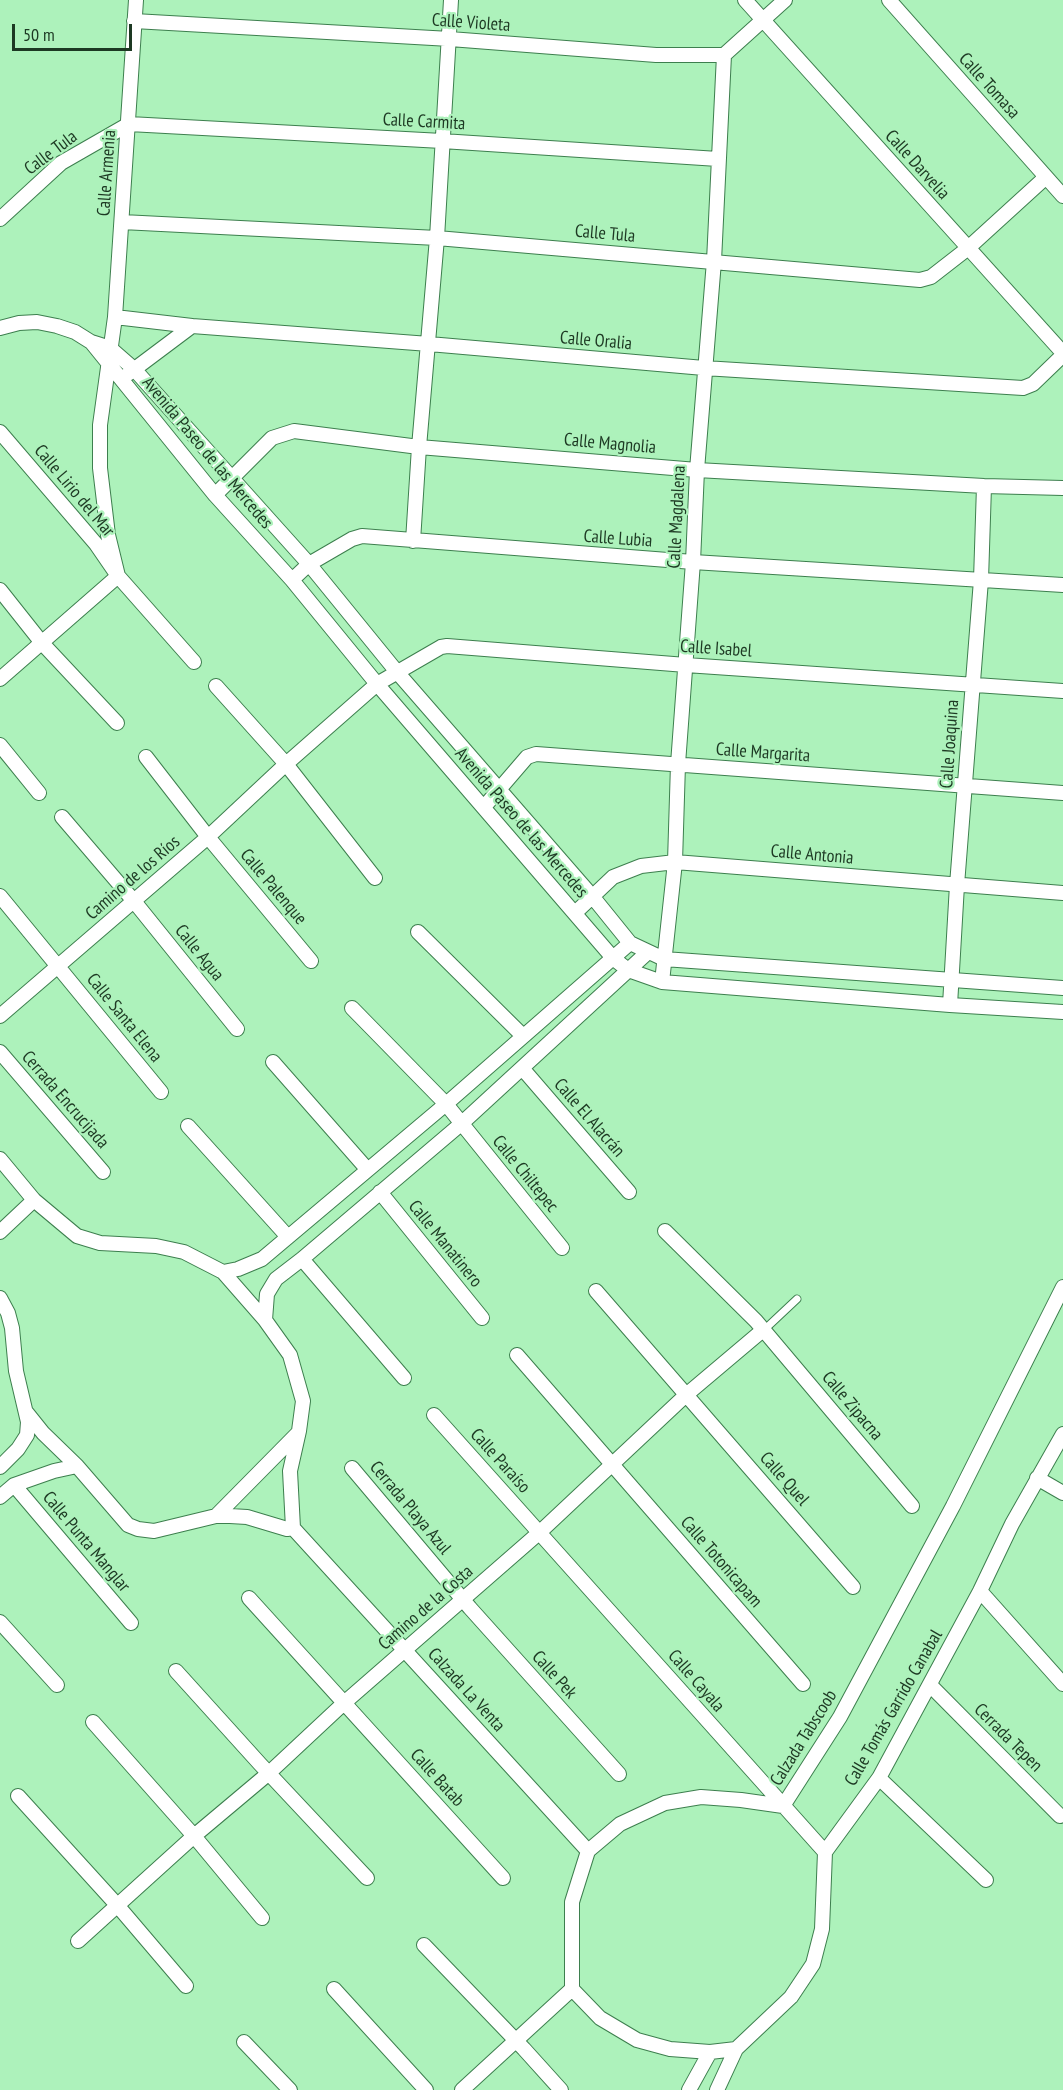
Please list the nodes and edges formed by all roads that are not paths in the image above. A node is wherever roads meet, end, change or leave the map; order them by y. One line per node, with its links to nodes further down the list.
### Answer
1 (136, 0): 7 (street, Calle Armenia)
2 (451, 0): 8 (street)
3 (745, 0): 6 (street, Calle Darvelia)
4 (785, 0): 6 (street)
5 (889, 0): 13 (street, Calle Tomasa)
6 (763, 20): 9 (street); 18 (street, Calle Darvelia)
7 (134, 21): 8 (street, Calle Violeta); 10 (street, Calle Armenia)
8 (450, 39): 9 (street, Calle Violeta); 11 (street)
9 (723, 55): 12 (street, Calle Magdalena)
10 (129, 123): 11 (street, Calle Carmita); 15 (street, Calle Tula); 16 (street, Calle Armenia)
11 (442, 141): 12 (street, Calle Carmita); 17 (street)
12 (718, 159): 19 (street, Calle Magdalena)
13 (1046, 177): 14 (street, Calle Tomasa); 18 (street, Calle Tula)
14 (1062, 192)
15 (0, 219)
16 (122, 222): 17 (street, Calle Tula); 20 (street, Calle Armenia)
17 (437, 238): 19 (street, Calle Tula); 23 (street)
18 (967, 249): 19 (street, Calle Tula); 24 (street, Calle Darvelia)
19 (714, 261): 27 (street, Calle Magdalena)
20 (115, 317): 21 (street, Calle Oralia); 25 (street, Calle Armenia)
21 (192, 326): 23 (street, Calle Oralia); 26 (street)
22 (0, 328): 25 (street)
23 (429, 344): 27 (street, Calle Oralia); 30 (street)
24 (1063, 354): 27 (street, Calle Oralia)
25 (109, 355): 26 (street, Avenida Paseo de las Mercedes); 28 (street, Avenida Paseo de las Mercedes); 39 (street, Calle Armenia)
26 (134, 369): 28 (street); 32 (street, Avenida Paseo de las Mercedes)
27 (704, 369): 31 (street, Calle Magdalena)
28 (122, 380): 35 (street, Avenida Paseo de las Mercedes)
29 (0, 432): 39 (street, Calle Lirio del Mar)
30 (418, 447): 31 (street, Calle Magnolia); 32 (street, Calle Magnolia); 36 (street)
31 (697, 470): 33 (street, Calle Magnolia); 37 (street, Calle Magdalena)
32 (232, 478): 35 (street, Calle Magnolia); 38 (street, Avenida Paseo de las Mercedes)
33 (984, 486): 34 (street, Calle Magnolia); 41 (street, Calle Joaquina)
34 (1063, 488)
35 (215, 495): 40 (street, Avenida Paseo de las Mercedes)
36 (413, 541): 37 (street, Calle Lubia); 38 (street, Calle Lubia)
37 (693, 562): 41 (street, Calle Lubia); 46 (street, Calle Magdalena)
38 (309, 564): 40 (street, Calle Lubia); 47 (street, Avenida Paseo de las Mercedes)
39 (118, 576): 44 (street); 45 (street, Calle Lirio del Mar)
40 (292, 580): 49 (street, Avenida Paseo de las Mercedes)
41 (981, 580): 42 (street, Calle Lubia); 50 (street, Calle Joaquina)
42 (1063, 585)
43 (0, 590): 44 (street)
44 (42, 643): 48 (street); 53 (street)
45 (194, 662)
46 (686, 666): 47 (street, Calle Isabel); 50 (street, Calle Isabel); 57 (street, Calle Magdalena)
47 (397, 672): 49 (street, Calle Isabel); 59 (street, Avenida Paseo de las Mercedes)
48 (0, 679)
49 (377, 684): 56 (street, Camino de los Ríos); 62 (street, Avenida Paseo de las Mercedes)
50 (972, 684): 52 (street, Calle Isabel); 58 (street, Calle Joaquina)
51 (216, 686): 56 (street)
52 (1063, 691)
53 (117, 723)
54 (0, 744): 60 (street)
55 (146, 756): 64 (street, Calle Palenque)
56 (286, 764): 64 (street, Camino de los Ríos); 66 (street)
57 (678, 765): 58 (street, Calle Margarita); 59 (street, Calle Margarita); 65 (street, Calle Magdalena)
58 (965, 786): 61 (street, Calle Margarita); 67 (street, Calle Joaquina)
59 (499, 790): 62 (street, Calle Margarita); 70 (street, Avenida Paseo de las Mercedes)
60 (39, 793)
61 (1063, 793)
62 (484, 807): 72 (street, Avenida Paseo de las Mercedes)
63 (62, 816): 71 (street, Calle Agua)
64 (208, 837): 71 (street, Camino de los Ríos); 78 (street, Calle Palenque)
65 (675, 862): 67 (street, Calle Antonia); 70 (street, Calle Antonia); 77 (street, Calle Magdalena)
66 (375, 878)
67 (957, 885): 68 (street, Calle Antonia); 81 (street, Calle Joaquina)
68 (1063, 893)
69 (0, 896): 79 (street, Calle Santa Elena)
70 (592, 896): 72 (street, Calle Antonia); 74 (street, Avenida Paseo de las Mercedes)
71 (133, 900): 79 (street, Camino de los Ríos); 88 (street, Calle Agua)
72 (574, 913): 76 (street, Avenida Paseo de las Mercedes)
73 (418, 933): 89 (street)
74 (630, 943): 75 (street, Avenida Paseo de las Mercedes); 76 (street)
75 (648, 952): 77 (street, Avenida Paseo de las Mercedes); 80 (street)
76 (614, 958): 80 (street, Avenida Paseo de las Mercedes); 89 (street)
77 (664, 959): 81 (street, Avenida Paseo de las Mercedes); 82 (street, Calle Magdalena)
78 (311, 961)
79 (59, 966): 87 (street, Camino de los Ríos); 93 (street, Calle Santa Elena)
80 (628, 970): 82 (street, Avenida Paseo de las Mercedes); 92 (street)
81 (952, 981): 83 (street, Avenida Paseo de las Mercedes); 84 (street, Calle Joaquina)
82 (662, 982): 84 (street, Avenida Paseo de las Mercedes)
83 (1063, 988)
84 (950, 1005): 86 (street, Avenida Paseo de las Mercedes)
85 (352, 1008): 94 (street, Calle Chiltepec)
86 (1063, 1012)
87 (0, 1016)
88 (237, 1029)
89 (524, 1036): 94 (street)
90 (0, 1052): 99 (street, Cerrada Encrucijada)
91 (273, 1062): 98 (street)
92 (522, 1068): 95 (street); 101 (street, Calle El Alacrán)
93 (161, 1092)
94 (446, 1104): 95 (street, Calle Chiltepec); 98 (street)
95 (461, 1124): 100 (street); 106 (street, Calle Chiltepec)
96 (188, 1126): 105 (street)
97 (0, 1159): 102 (street)
98 (368, 1169): 105 (street)
99 (103, 1172)
100 (380, 1192): 107 (street); 113 (street, Calle Manatinero)
101 (629, 1192)
102 (34, 1200): 104 (street); 108 (street)
103 (665, 1231): 115 (street, Calle Zipacna)
104 (0, 1232)
105 (288, 1237): 108 (street)
106 (562, 1248)
107 (302, 1260): 114 (street); 117 (street)
108 (223, 1272): 114 (street)
109 (1063, 1287): 153 (street, Calzada Tabscoob)
110 (596, 1291): 118 (street, Calle Quel)
111 (0, 1298): 119 (street)
112 (797, 1299): 115 (lane, Camino de la Costa)
113 (482, 1318)
114 (265, 1320): 121 (street)
115 (763, 1330): 118 (street, Camino de la Costa); 131 (street, Calle Zipacna)
116 (517, 1355): 123 (street, Calle Totonicapam)
117 (404, 1378)
118 (686, 1395): 123 (street, Camino de la Costa); 135 (street, Calle Quel)
119 (27, 1413): 124 (street); 125 (street)
120 (434, 1415): 134 (street, Calle Paraíso)
121 (299, 1431): 132 (street); 133 (street)
122 (1063, 1434): 127 (street, Calle Tomás Garrido Canabal)
123 (613, 1464): 134 (street, Camino de la Costa); 143 (street, Calle Totonicapam)
124 (77, 1466): 128 (street); 132 (street)
125 (0, 1467)
126 (352, 1468): 138 (street, Cerrada Playa Azul)
127 (1037, 1478): 129 (street); 136 (street, Calle Tomás Garrido Canabal)
128 (14, 1485): 130 (street); 140 (street, Calle Punta Manglar)
129 (1063, 1492)
130 (0, 1497)
131 (912, 1506)
132 (216, 1516): 133 (street)
133 (293, 1528): 141 (street, Calzada La Venta)
134 (540, 1532): 138 (street, Camino de la Costa); 153 (street, Calle Cayala)
135 (853, 1587)
136 (980, 1591): 144 (street); 146 (street, Calle Tomás Garrido Canabal)
137 (249, 1598): 147 (street, Calle Batab)
138 (463, 1599): 141 (street, Camino de la Costa); 150 (street, Calle Pek)
139 (0, 1622): 145 (street)
140 (131, 1623)
141 (406, 1650): 147 (street, Camino de la Costa); 156 (street, Calzada La Venta)
142 (176, 1671): 149 (street)
143 (802, 1684)
144 (1063, 1684)
145 (57, 1685)
146 (930, 1685): 151 (street, Calle Tomás Garrido Canabal); 154 (street, Cerrada Tepen)
147 (344, 1703): 149 (street, Camino de la Costa); 159 (street, Calle Batab)
148 (93, 1722): 155 (street)
149 (268, 1773): 155 (street, Camino de la Costa); 158 (street)
150 (619, 1774)
151 (879, 1778): 157 (street, Calle Tomás Garrido Canabal); 160 (street)
152 (18, 1796): 161 (street)
153 (783, 1806): 156 (street, Calzada Tabscoob); 157 (street, Calle Cayala)
154 (1060, 1816)
155 (194, 1836): 161 (street, Camino de la Costa); 162 (street)
156 (588, 1851): 167 (street)
157 (825, 1852): 170 (street)
158 (368, 1878)
159 (503, 1878)
160 (986, 1880)
161 (117, 1905): 163 (street, Camino de la Costa); 165 (street)
162 (262, 1918)
163 (78, 1941)
164 (424, 1945): 168 (street)
165 (186, 1986)
166 (334, 1989): 173 (street)
167 (572, 1989): 168 (street); 171 (street)
168 (515, 2040): 174 (street); 175 (street)
169 (244, 2042): 172 (street)
170 (736, 2049): 171 (street); 177 (street)
171 (710, 2052): 176 (street)
172 (290, 2090)
173 (426, 2090)
174 (462, 2090)
175 (561, 2090)
176 (689, 2090)
177 (717, 2090)

